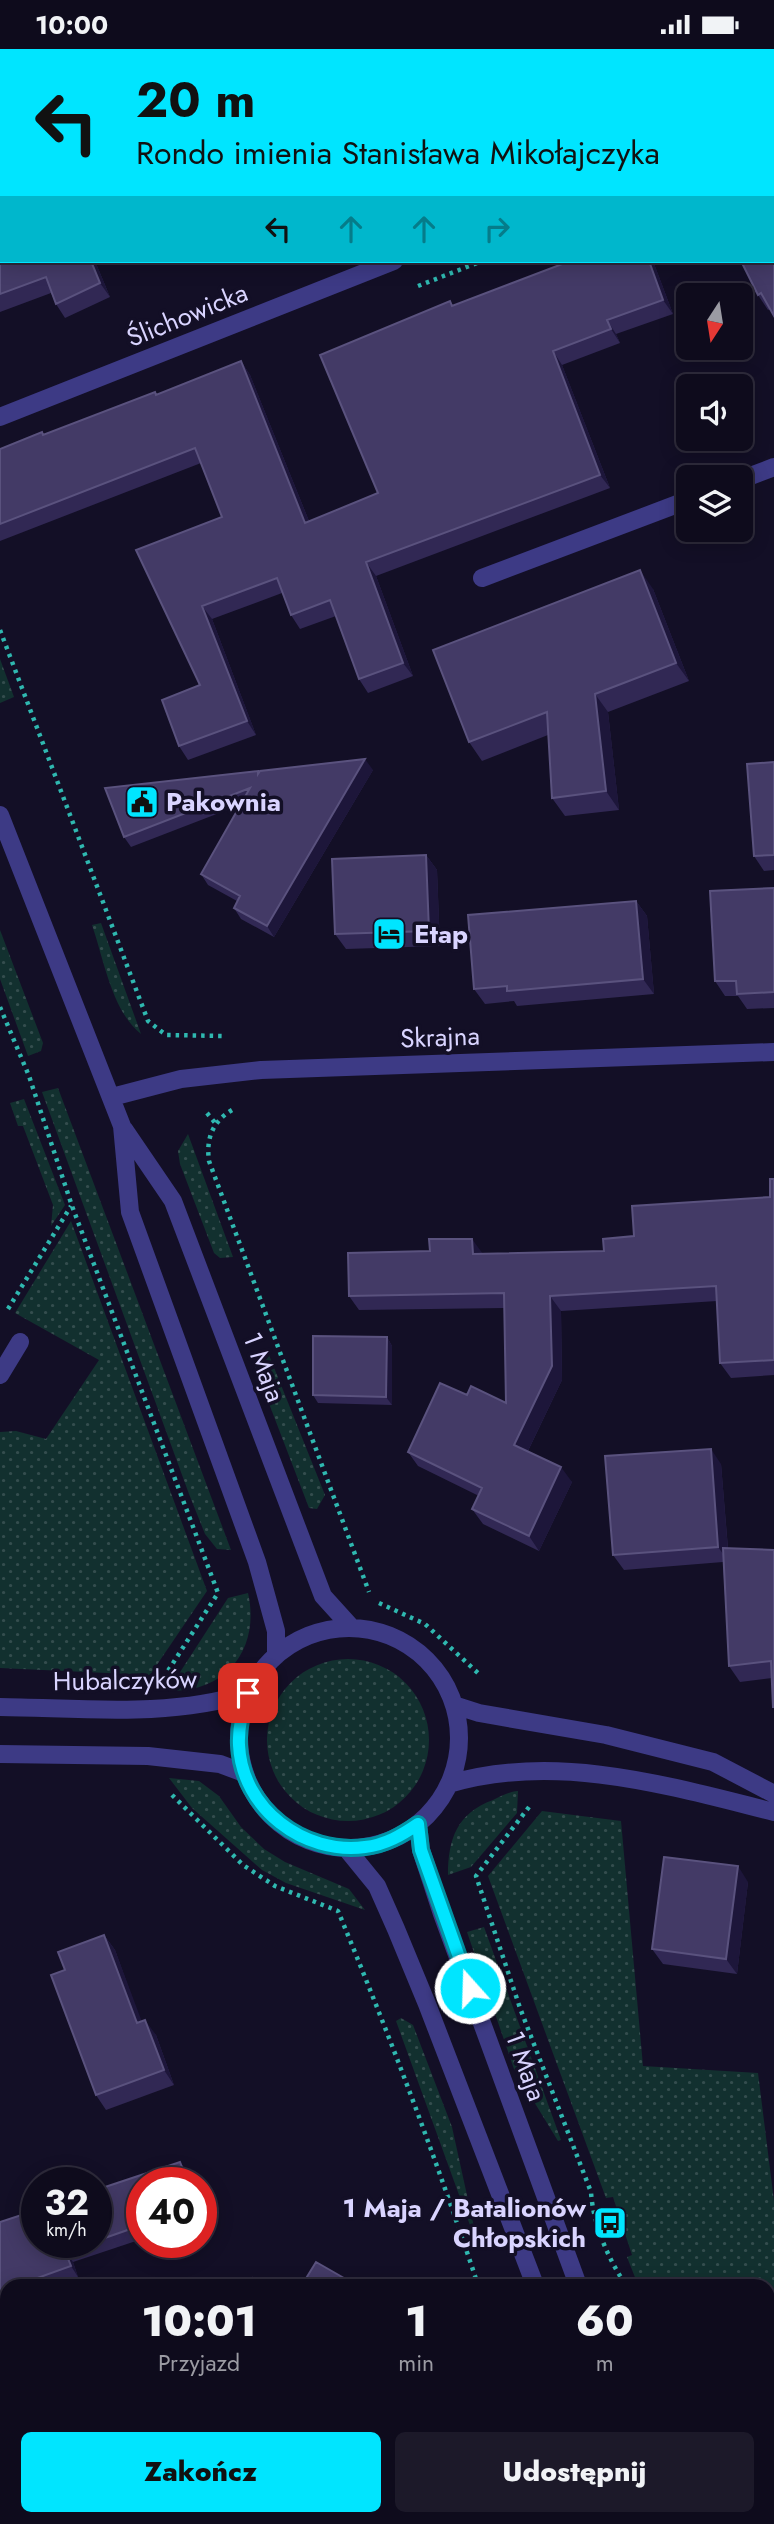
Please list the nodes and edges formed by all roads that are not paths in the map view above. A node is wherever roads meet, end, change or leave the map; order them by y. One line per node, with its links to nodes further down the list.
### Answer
1 (389, 263): 2 (street, Ślichowicka)
2 (0, 417)
3 (774, 467): 4 (street)
4 (753, 474)
5 (676, 504): 6 (street)
6 (482, 578)
7 (0, 815): 9 (street, 1 Maja)
8 (774, 1052): 9 (street, Skrajna)
9 (111, 1097): 10 (street, 1 Maja)
10 (122, 1126): 13 (street, 1 Maja); 14 (street, 1 Maja)
11 (20, 1342): 12 (street)
12 (0, 1375)
13 (352, 1629): 14 (street); 16 (street)
14 (276, 1656): 15 (street)
15 (248, 1693): 17 (street, Hubalczyków); 19 (street)
16 (454, 1705): 20 (street); 21 (street)
17 (0, 1706)
18 (0, 1754): 19 (street)
19 (244, 1773): 24 (street)
20 (449, 1783): 22 (street); 23 (street)
21 (774, 1794)
22 (774, 1812)
23 (418, 1824): 24 (street); 26 (street, 1 Maja)
24 (346, 1848): 25 (street)
25 (532, 2279)
26 (576, 2279)

